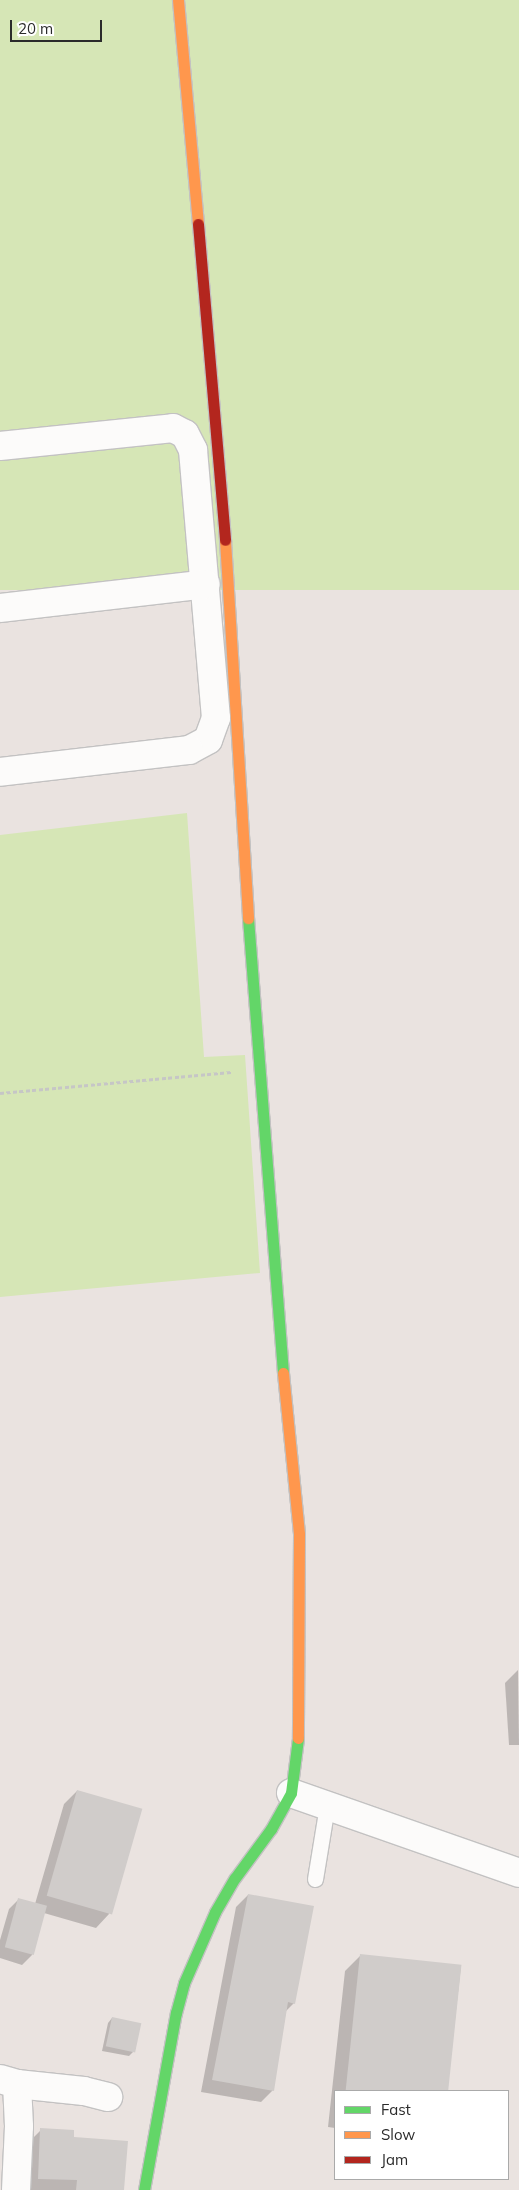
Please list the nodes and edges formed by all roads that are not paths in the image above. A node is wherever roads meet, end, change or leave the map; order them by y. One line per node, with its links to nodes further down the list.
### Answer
1 (178, 0): 6 (street)
2 (0, 446): 3 (street)
3 (206, 584): 4 (street); 5 (street)
4 (0, 608)
5 (0, 772)
6 (291, 1793): 7 (street); 13 (street)
7 (327, 1806): 8 (street); 9 (lane)
8 (519, 1873)
9 (316, 1879)
10 (8, 2082): 11 (street); 12 (street)
11 (108, 2097)
12 (16, 2190)
13 (144, 2190)

